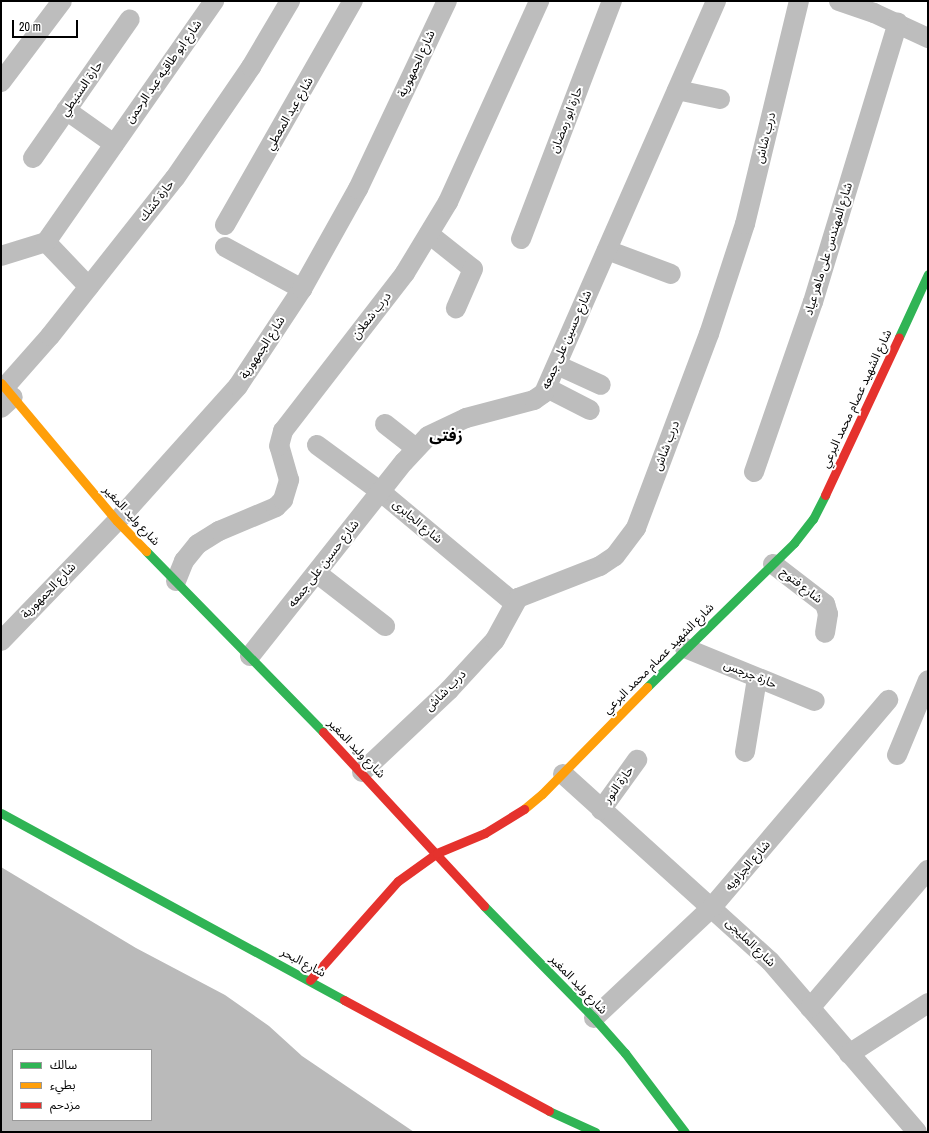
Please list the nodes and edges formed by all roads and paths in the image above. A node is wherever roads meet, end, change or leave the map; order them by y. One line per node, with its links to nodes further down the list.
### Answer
1 (62, 1): 14 (street)
2 (214, 1): 18 (street, شارع ابو طاقيه عبد الرحمن)
3 (290, 1): 29 (street, حارة كشك)
4 (353, 1): 20 (street, شارع عبد المعطي)
5 (447, 1): 30 (street, شارع الجمهورية)
6 (539, 1): 21 (street, درب شعلان)
7 (612, 1): 22 (street, حارة ابو رمضان)
8 (716, 1): 15 (street, شارع حسين على جمعه)
9 (799, 1): 46 (street, درب شاش)
10 (839, 1): 12 (street)
11 (130, 19): 17 (street, حارة السنيطي)
12 (898, 23): 13 (street); 40 (street, شارع المهندس على ماهر عياد)
13 (928, 38)
14 (1, 82)
15 (677, 90): 16 (street); 25 (street, شارع حسين على جمعه)
16 (720, 99)
17 (66, 110): 18 (street); 19 (street, حارة السنيطي)
18 (114, 144): 23 (street, شارع ابو طاقيه عبد الرحمن)
19 (33, 158)
20 (225, 225)
21 (429, 234): 31 (street); 45 (street, درب شعلان)
22 (521, 239)
23 (46, 242): 26 (street); 29 (street)
24 (225, 247): 30 (street)
25 (608, 250): 27 (street); 32 (street, شارع حسين على جمعه)
26 (2, 254)
27 (671, 274)
28 (928, 274): 43 (street, شارع الشهيد عصام محمد البرعي)
29 (90, 287): 35 (street, حارة كشك)
30 (302, 289): 42 (street, شارع الجمهورية)
31 (456, 308)
32 (557, 365): 33 (street); 34 (street, شارع حسين على جمعه)
33 (601, 385)
34 (547, 388): 36 (street); 39 (street, شارع حسين على جمعه)
35 (5, 393): 42 (street, شارع وليد المغير)
36 (590, 410)
37 (385, 424): 39 (street)
38 (317, 446): 41 (street, شارع الجابرى)
39 (416, 448): 41 (street, شارع حسين على جمعه)
40 (754, 472)
41 (381, 492): 44 (street, شارع حسين على جمعه); 46 (street, شارع الجابرى)
42 (117, 521): 45 (street, شارع وليد المغير); 49 (street, شارع الجمهورية)
43 (773, 564): 48 (street, شارع فتوح); 50 (street, شارع الشهيد عصام محمد البرعي)
44 (318, 574): 47 (street); 51 (street, شارع حسين على جمعه)
45 (176, 580): 51 (street, شارع وليد المغير)
46 (514, 602): 59 (street, درب شاش)
47 (385, 626)
48 (825, 633)
49 (1, 641)
50 (685, 648): 52 (street, حارة جرجس); 60 (street, شارع الشهيد عصام محمد البرعي)
51 (250, 656): 59 (street, شارع وليد المغير)
52 (756, 679): 55 (street, حارة جرجس); 56 (street)
53 (928, 680): 57 (street)
54 (888, 700): 65 (street, شارع الجزاويه)
55 (815, 701)
56 (745, 752)
57 (897, 755)
58 (637, 760): 61 (street, حارة النور)
59 (362, 772): 63 (street, شارع وليد المغير)
60 (563, 774): 61 (street, شارع المليجى); 63 (street, شارع الشهيد عصام محمد البرعي)
61 (601, 810): 65 (street, شارع المليجى)
62 (1, 813): 66 (street, شارع البحر)
63 (438, 853): 66 (street, شارع الشهيد عصام محمد البرعي); 69 (street, شارع وليد المغير)
64 (928, 870): 68 (street)
65 (712, 907): 68 (street, شارع المليجى); 69 (street, شارع الجزاويه)
66 (310, 980): 71 (street, شارع البحر)
67 (928, 1003): 70 (street)
68 (810, 1008): 70 (street, شارع المليجى)
69 (594, 1018): 72 (street, شارع وليد المغير)
70 (849, 1054): 73 (street, شارع المليجى)
71 (595, 1132)
72 (685, 1132)
73 (917, 1132)

